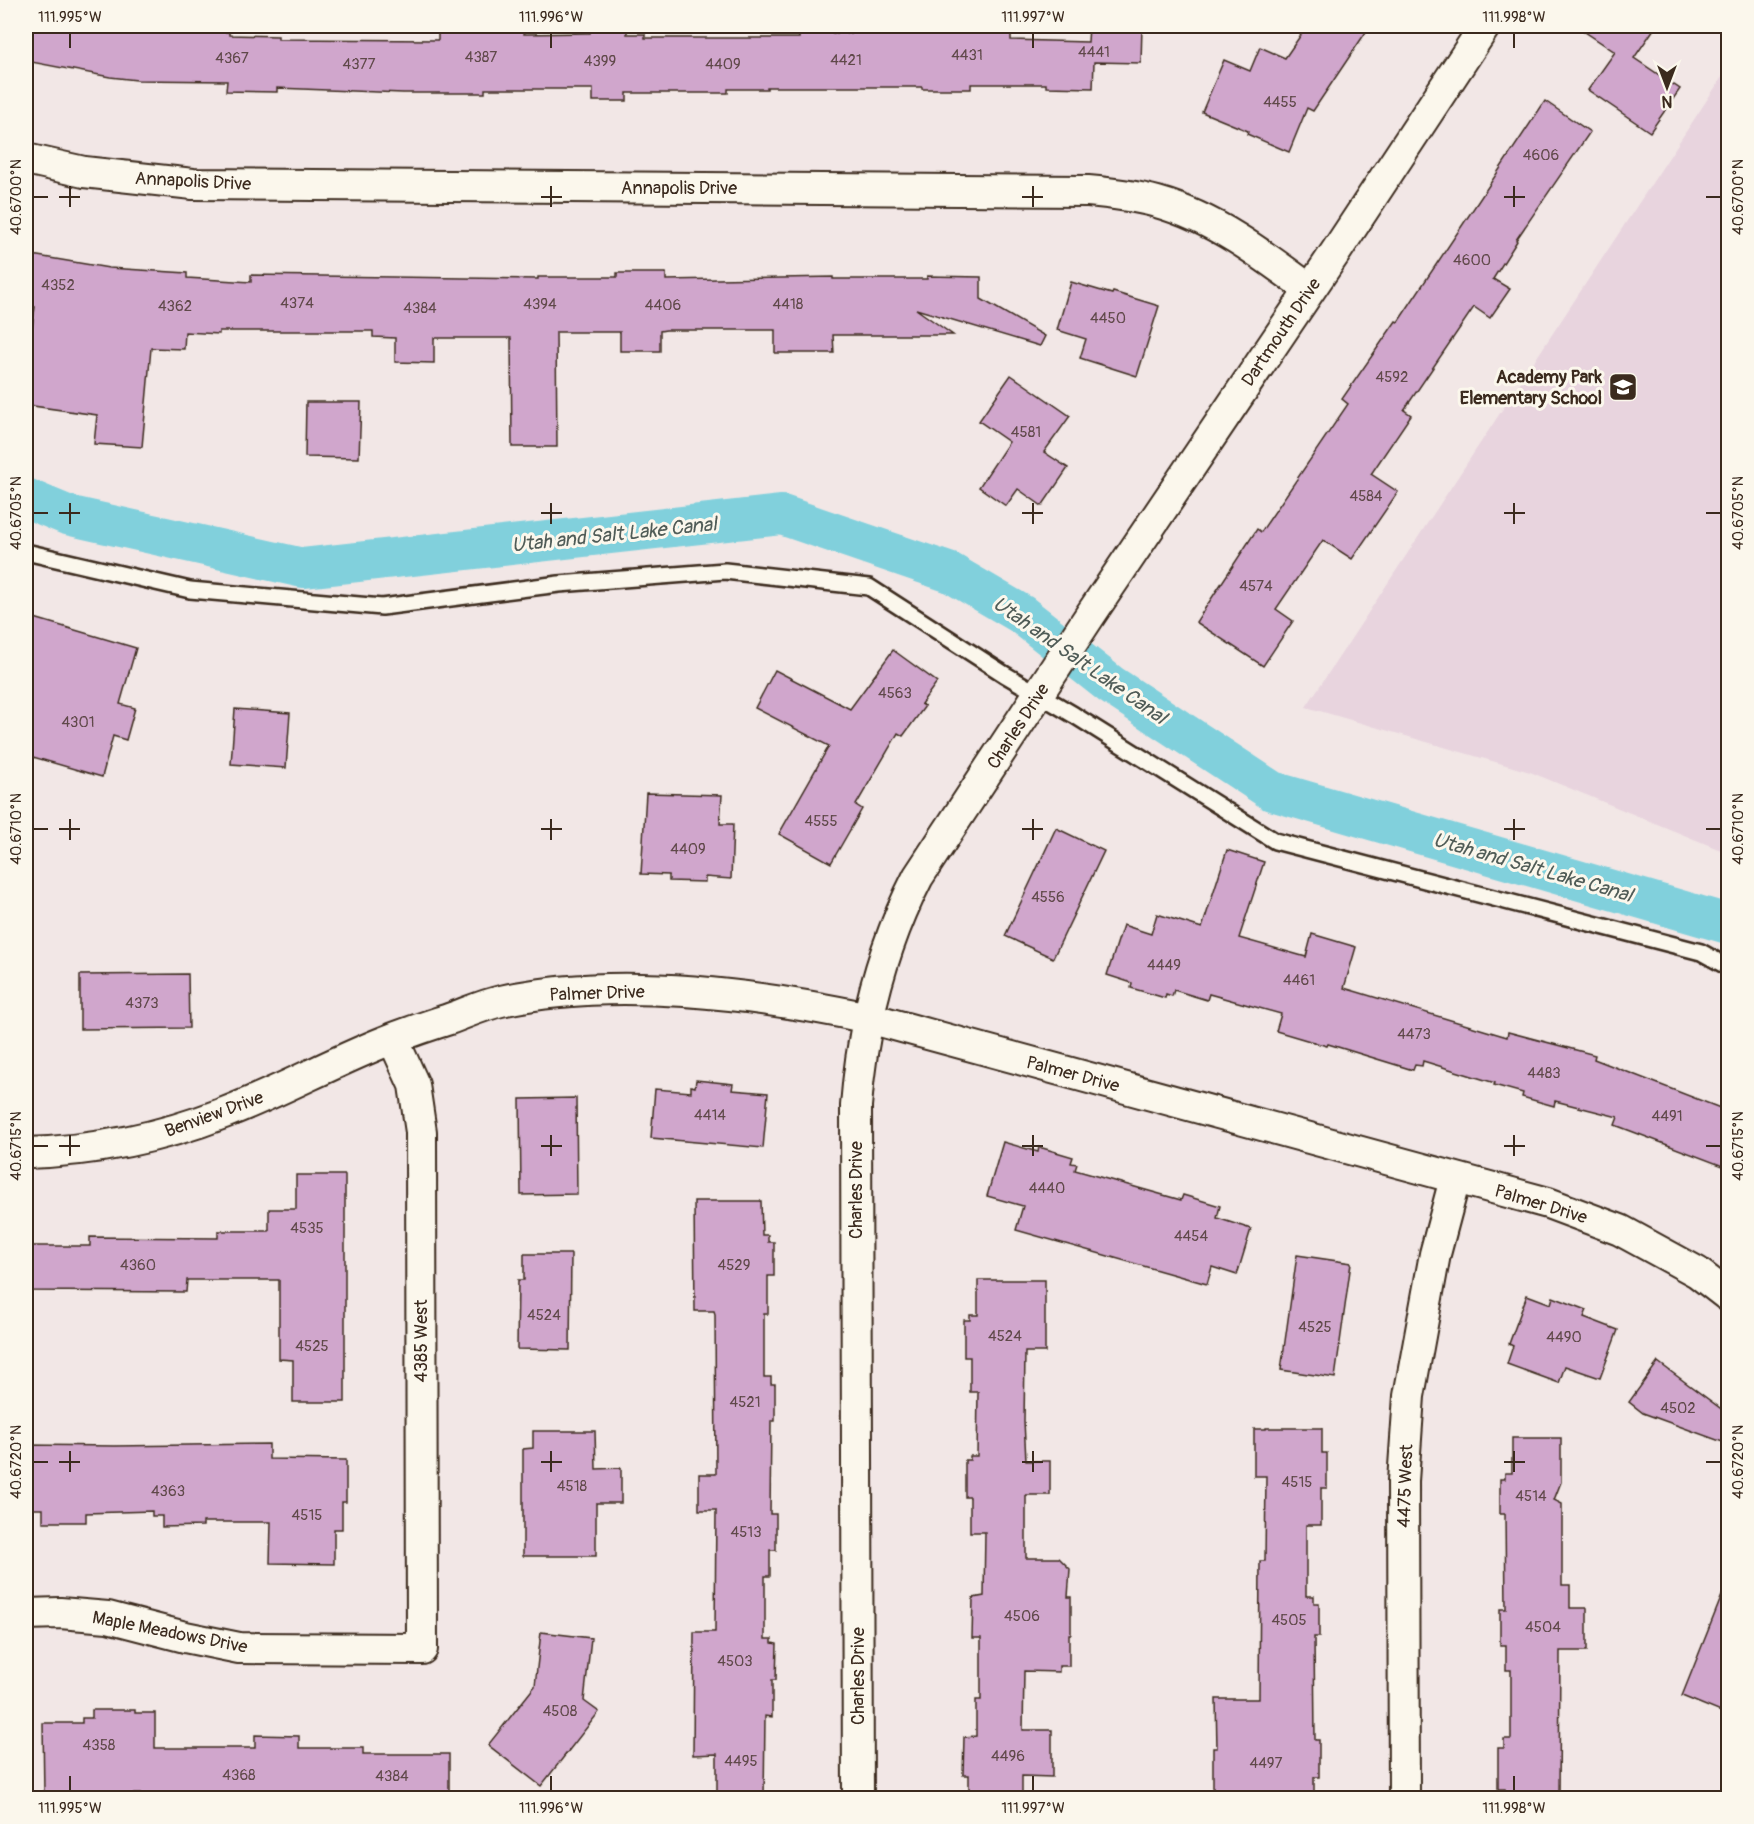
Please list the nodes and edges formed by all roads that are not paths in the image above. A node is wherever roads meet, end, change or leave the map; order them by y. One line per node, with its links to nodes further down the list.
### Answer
1 (1485, 26): 3 (street, Dartmouth Drive)
2 (26, 159): 3 (street, Annapolis Drive)
3 (1309, 289): 5 (street, Dartmouth Drive)
4 (26, 552): 6 (lane)
5 (1075, 638): 6 (street, Charles Drive)
6 (1044, 687): 7 (lane); 8 (street, Charles Drive)
7 (1728, 967)
8 (869, 1018): 9 (street, Palmer Drive); 11 (street, Palmer Drive); 15 (street, Charles Drive)
9 (393, 1039): 10 (street, Benview Drive); 14 (street, 4385 West)
10 (26, 1153)
11 (1455, 1179): 12 (street, Palmer Drive); 16 (street, 4475 West)
12 (1728, 1296)
13 (26, 1614): 14 (street, Maple Meadows Drive)
14 (422, 1649)
15 (858, 1798)
16 (1404, 1798)

